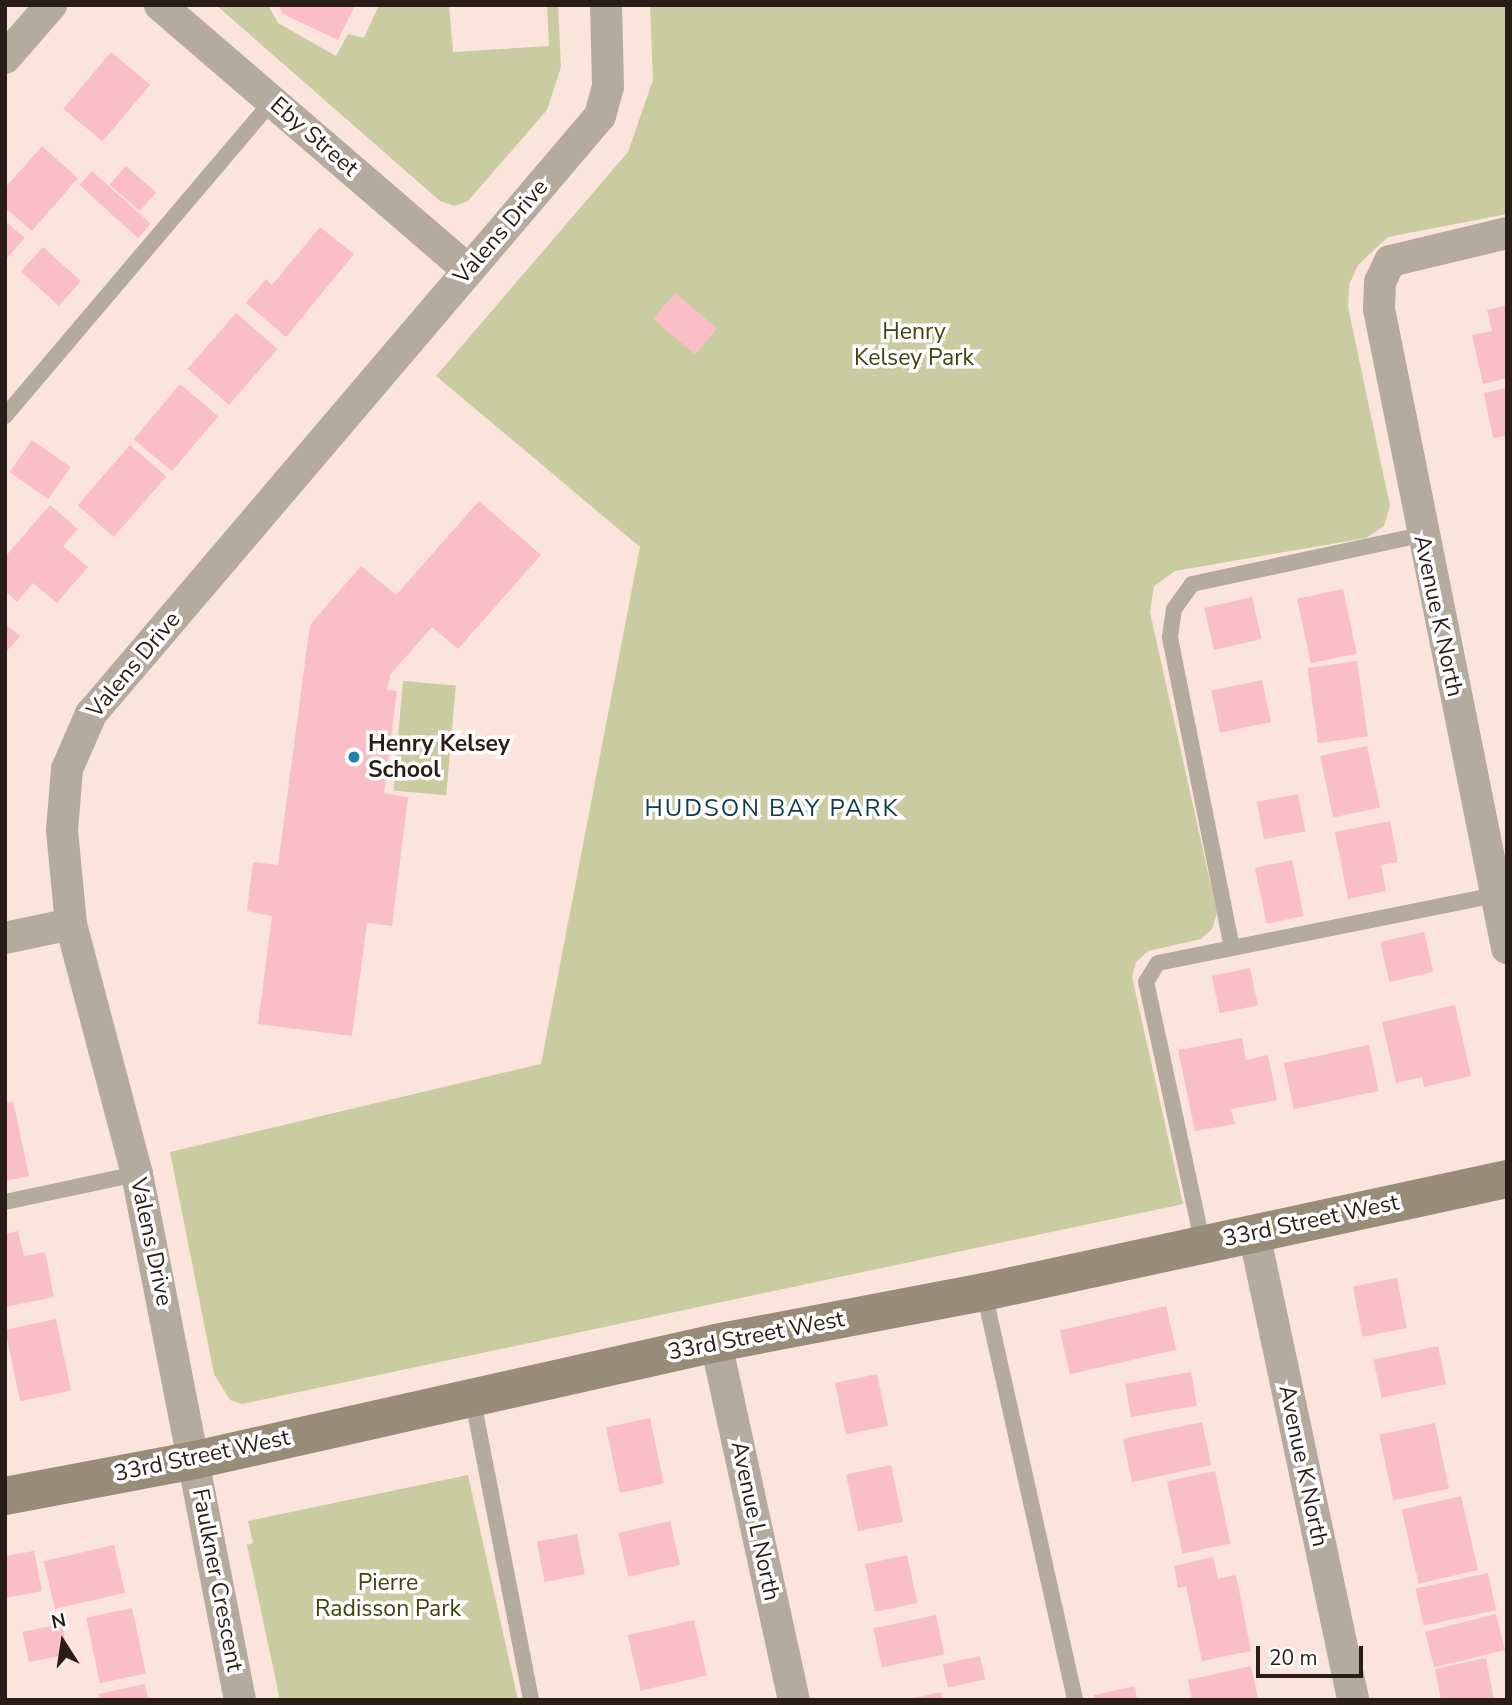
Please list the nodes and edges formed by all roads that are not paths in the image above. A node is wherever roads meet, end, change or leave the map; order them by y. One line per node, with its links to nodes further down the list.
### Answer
1 (51, 5): 4 (street)
2 (160, 5): 5 (street, Eby Street)
3 (606, 5): 7 (street, Valens Drive)
4 (5, 58)
5 (272, 102): 7 (street, Eby Street); 8 (lane)
6 (1507, 233): 9 (street, Avenue K North)
7 (468, 270): 11 (street, Valens Drive)
8 (5, 416)
9 (1421, 535): 10 (street, Avenue K North); 13 (lane)
10 (1501, 894): 13 (lane); 14 (street, Avenue K North)
11 (71, 924): 12 (street); 15 (street, Valens Drive)
12 (5, 938)
13 (1231, 948): 19 (lane)
14 (1507, 948)
15 (137, 1174): 17 (lane); 23 (street, Valens Drive)
16 (1507, 1179): 18 (main road, 33rd Street West)
17 (5, 1202)
18 (1254, 1233): 19 (main road, 33rd Street West); 29 (street, Avenue K North)
19 (1203, 1245): 20 (main road, 33rd Street West)
20 (984, 1292): 21 (main road, 33rd Street West); 28 (lane)
21 (716, 1343): 22 (main road, 33rd Street West); 27 (street, Avenue L North)
22 (472, 1396): 23 (main road, 33rd Street West); 26 (lane)
23 (195, 1460): 24 (main road, 33rd Street West); 25 (street, Faulkner Crescent)
24 (5, 1496)
25 (240, 1700)
26 (531, 1700)
27 (794, 1700)
28 (1074, 1700)
29 (1353, 1700)

